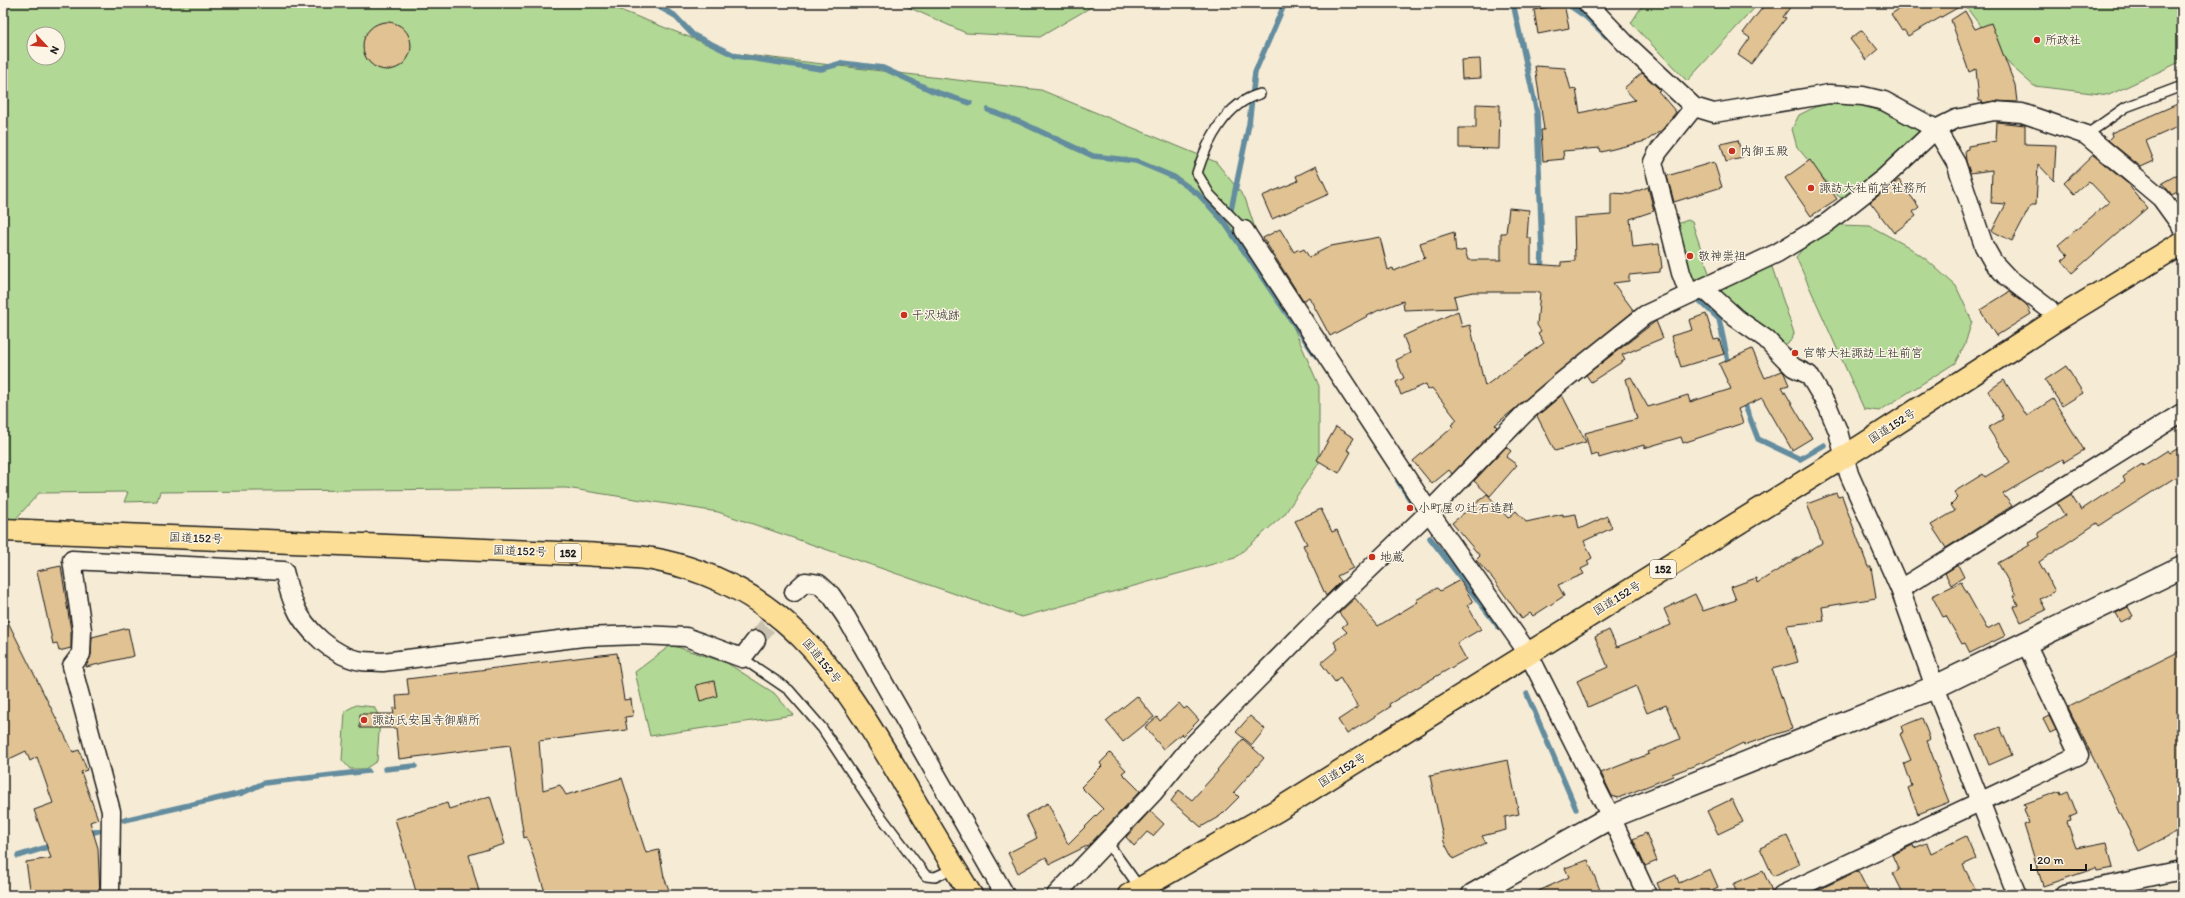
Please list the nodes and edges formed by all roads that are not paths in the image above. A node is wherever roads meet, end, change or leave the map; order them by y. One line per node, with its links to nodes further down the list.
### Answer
1 (1587, 3): 4 (street)
2 (2182, 86): 6 (lane)
3 (1260, 94): 7 (lane)
4 (1694, 107): 5 (street); 10 (street)
5 (1936, 129): 6 (street); 10 (street); 11 (street)
6 (2086, 135): 8 (street)
7 (1241, 226): 14 (street)
8 (2182, 227)
9 (2182, 243): 11 (highway, 国道152号 / 152)
10 (1696, 291): 13 (street); 14 (street)
11 (2056, 320): 13 (highway, 国道152号 / 152)
12 (2182, 413): 17 (street)
13 (1845, 456): 17 (street); 21 (highway, 国道152号 / 152)
14 (1429, 512): 21 (street); 26 (street)
15 (3, 530): 27 (highway, 国道152号 / 152)
16 (2182, 567): 20 (street)
17 (1900, 589): 23 (street)
18 (794, 592): 32 (street)
19 (756, 640): 22 (street)
20 (2026, 643): 23 (street); 24 (street)
21 (1528, 653): 25 (street); 29 (highway, 国道152号 / 152)
22 (742, 658): 27 (lane); 30 (street)
23 (1935, 687): 24 (street); 25 (street)
24 (1980, 802): 36 (street); 37 (street)
25 (1611, 817): 34 (street); 35 (street)
26 (1107, 842): 29 (lane); 33 (street)
27 (954, 868): 31 (highway, 国道152号 / 152)
28 (2182, 870): 38 (street)
29 (1134, 892)
30 (110, 895)
31 (971, 895)
32 (1005, 895)
33 (1056, 895)
34 (1473, 895)
35 (1647, 895)
36 (1782, 895)
37 (2016, 895)
38 (2064, 895)

